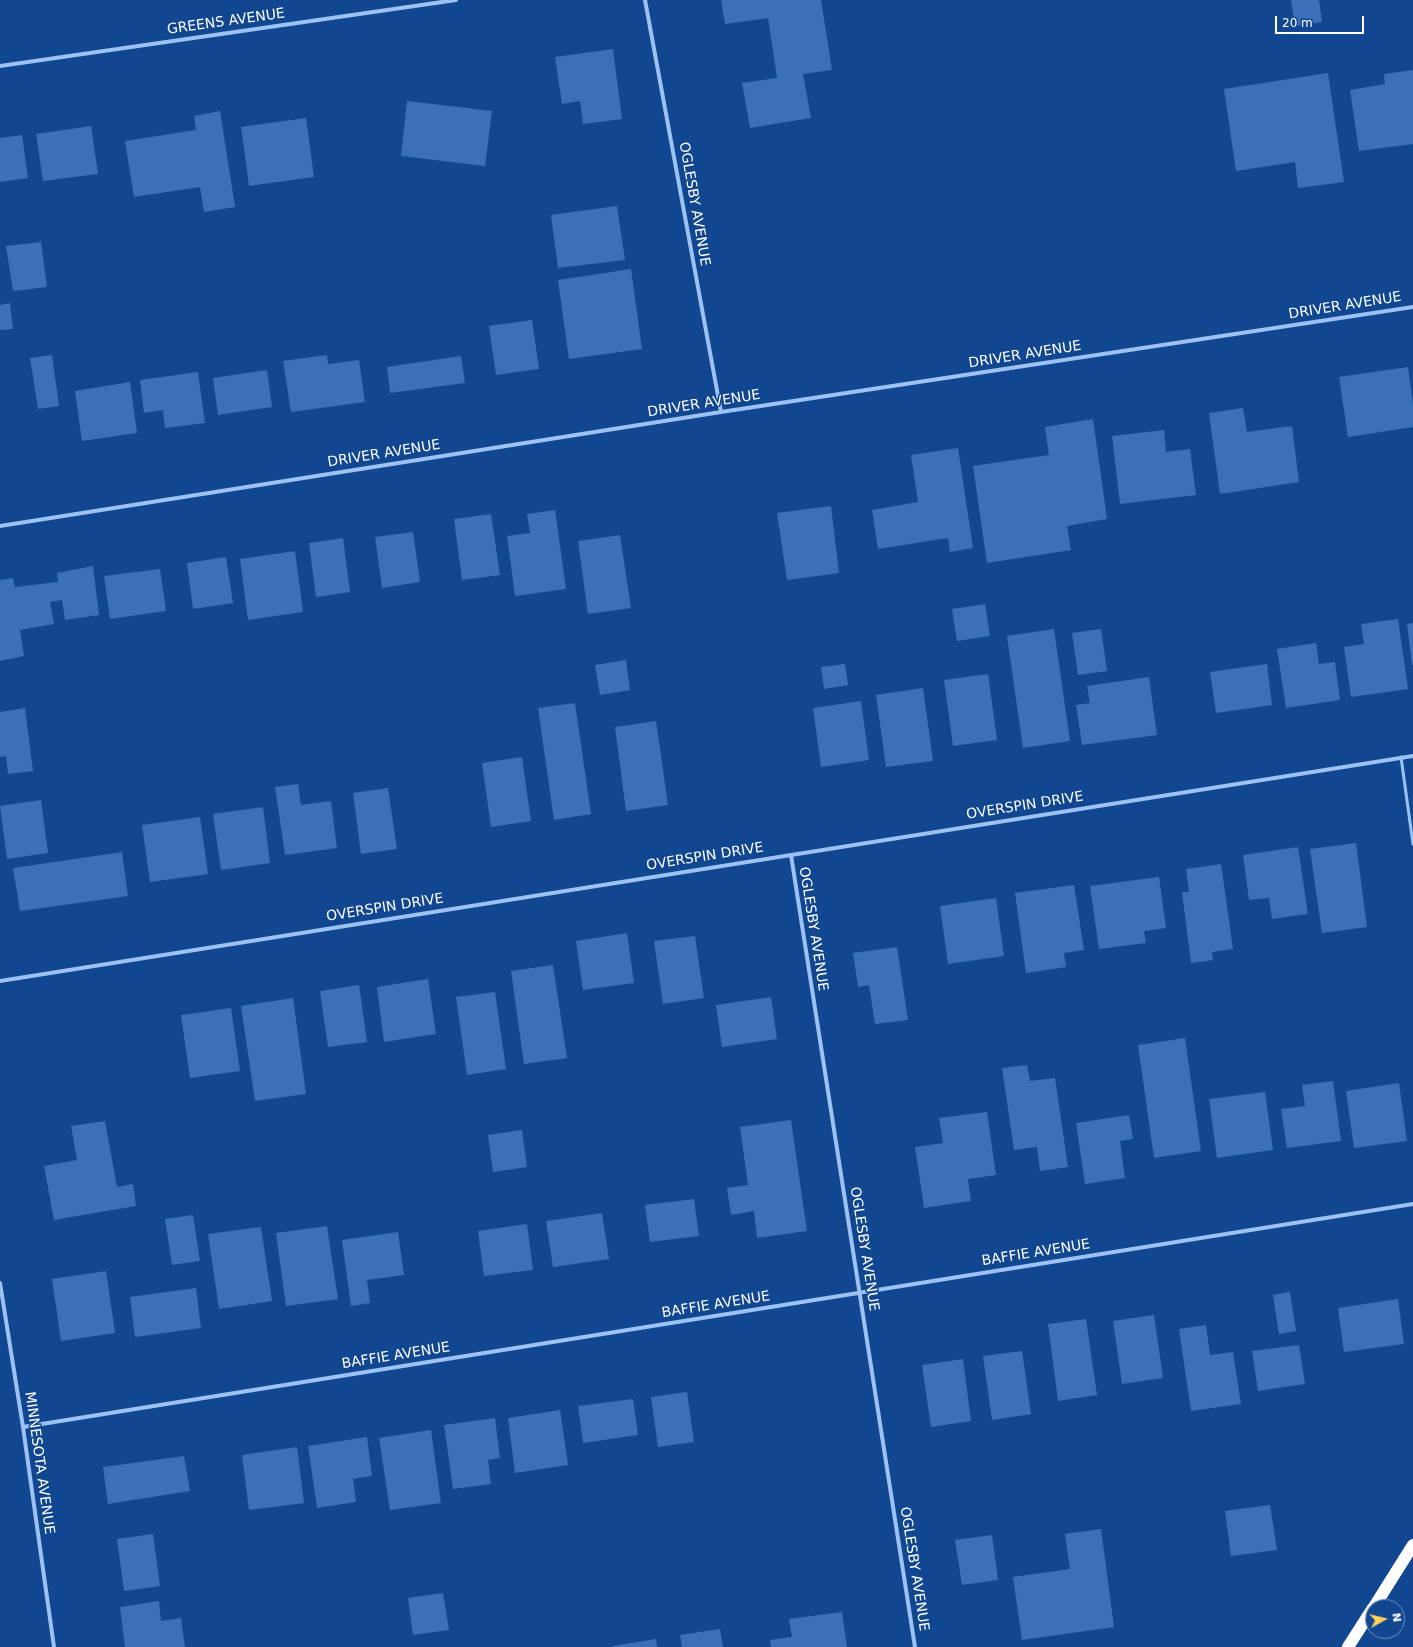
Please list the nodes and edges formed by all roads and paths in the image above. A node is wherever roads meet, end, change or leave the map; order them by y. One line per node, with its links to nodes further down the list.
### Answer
1 (456, 0): 3 (street, GREENS AVENUE)
2 (646, 0): 5 (street, OGLESBY AVENUE)
3 (0, 66)
4 (1413, 307): 5 (street, DRIVER AVENUE)
5 (721, 412): 6 (street, DRIVER AVENUE)
6 (0, 526)
7 (1413, 756): 8 (street, OVERSPIN DRIVE)
8 (1401, 757): 9 (lane); 10 (street, OVERSPIN DRIVE)
9 (1413, 844)
10 (791, 854): 11 (street, OVERSPIN DRIVE); 14 (street, OGLESBY AVENUE)
11 (0, 981)
12 (1413, 1204): 14 (street, BAFFIE AVENUE)
13 (0, 1284): 15 (street, MINNESOTA AVENUE)
14 (859, 1293): 15 (street, BAFFIE AVENUE); 20 (street, OGLESBY AVENUE)
15 (23, 1427): 19 (street, MINNESOTA AVENUE)
16 (1413, 1545): 17 (highway)
17 (1379, 1599)
18 (1365, 1620): 21 (highway)
19 (54, 1647)
20 (915, 1647)
21 (1348, 1647)

